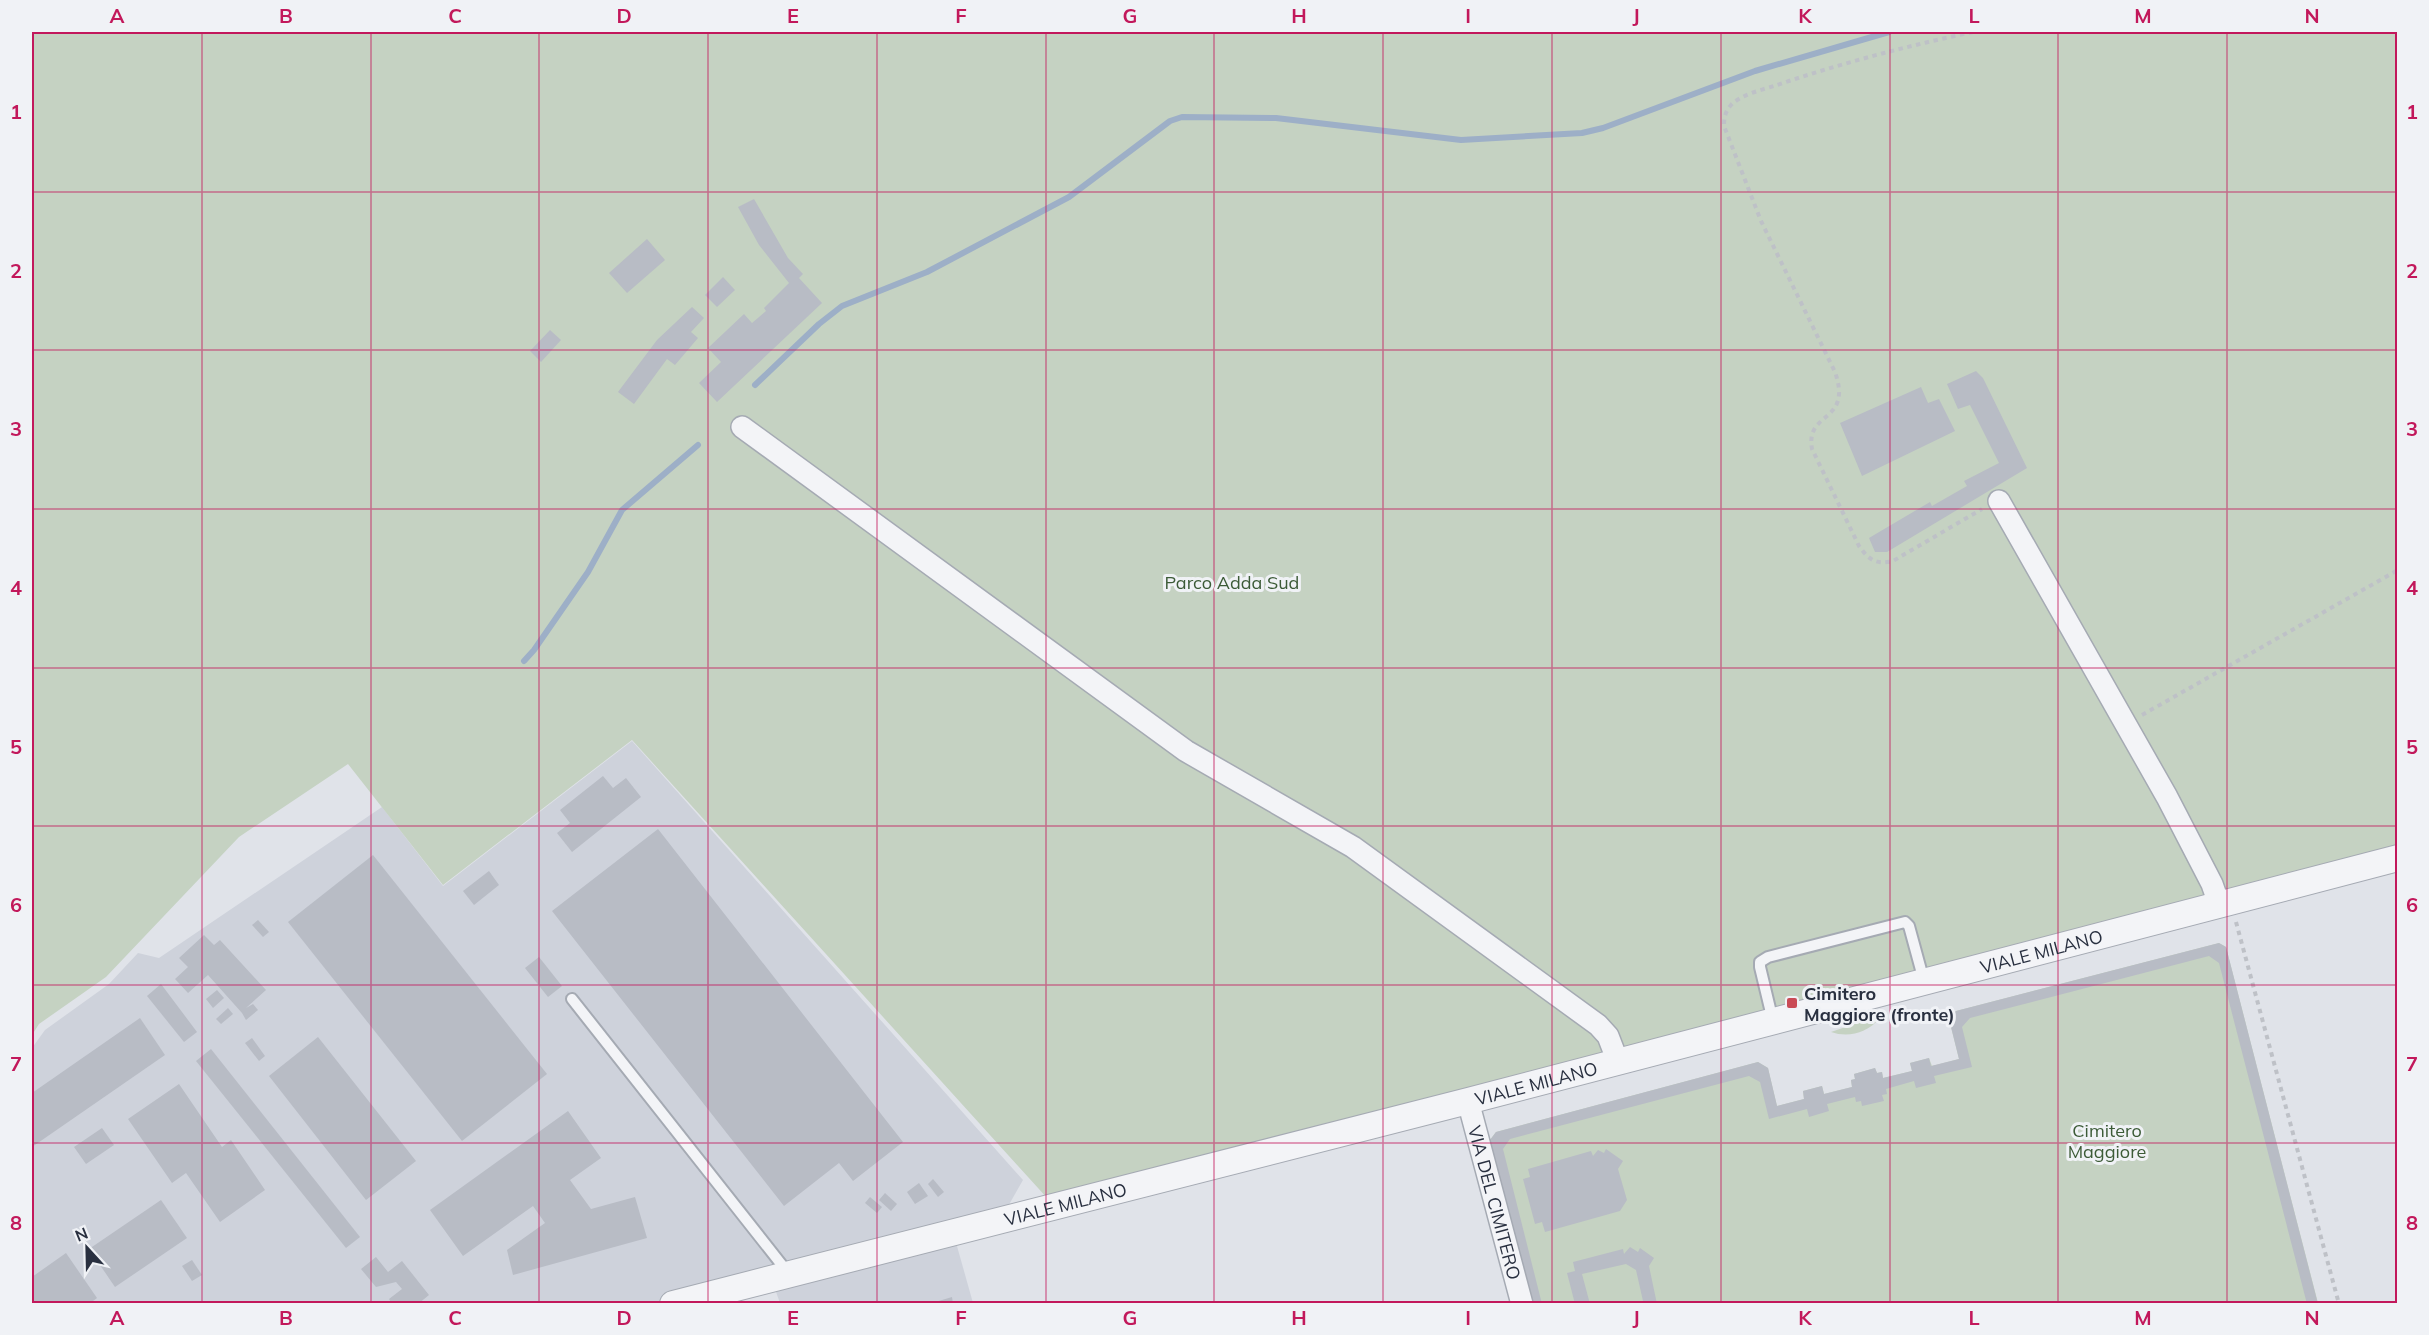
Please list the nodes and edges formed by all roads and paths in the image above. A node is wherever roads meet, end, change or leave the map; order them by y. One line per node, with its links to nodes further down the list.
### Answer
1 (1973, 32): 3 (path)
2 (742, 428): 11 (street)
3 (1999, 501): 5 (street)
4 (2397, 570): 5 (path)
5 (2126, 725): 7 (street)
6 (2397, 858): 7 (street, VIALE MILANO)
7 (2225, 902): 8 (street, VIALE MILANO); 16 (path)
8 (1924, 981): 10 (street, VIALE MILANO); 10 (lane)
9 (572, 999): 13 (lane)
10 (1773, 1021): 11 (street, VIALE MILANO)
11 (1618, 1062): 12 (street, VIALE MILANO)
12 (1468, 1101): 13 (street, VIALE MILANO); 15 (street, VIA DEL CIMITERO)
13 (789, 1274): 14 (street, VIALE MILANO)
14 (673, 1304)
15 (1522, 1304)
16 (2339, 1304)

